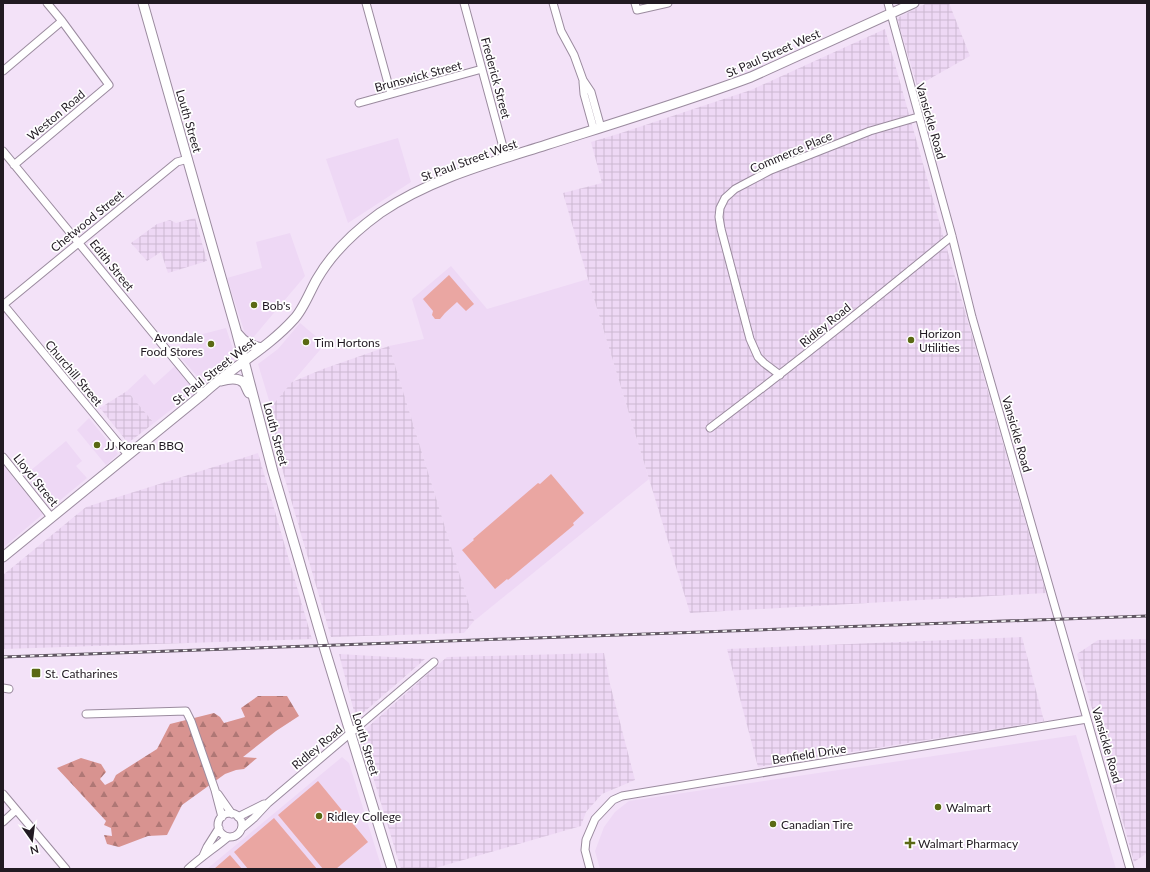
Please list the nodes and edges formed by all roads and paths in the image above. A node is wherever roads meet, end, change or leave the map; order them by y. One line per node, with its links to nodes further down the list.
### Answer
1 (47, 3): 11 (street)
2 (143, 3): 20 (main road, Louth Street)
3 (366, 3): 14 (street)
4 (464, 3): 12 (street, Frederick Street)
5 (553, 3): 17 (street)
6 (634, 3): 7 (street)
7 (668, 3)
8 (888, 3): 10 (street, Vansickle Road)
9 (914, 3): 10 (main road, St Paul Street West)
10 (890, 13): 16 (street, Vansickle Road); 17 (main road, St Paul Street West)
11 (62, 21): 13 (street); 21 (street, Weston Road)
12 (482, 69): 14 (street, Brunswick Street); 19 (street, Frederick Street)
13 (3, 71)
14 (391, 94): 15 (street, Brunswick Street)
15 (359, 103)
16 (918, 117): 22 (street, Vansickle Road); 28 (street, Commerce Place)
17 (598, 129): 19 (main road, St Paul Street West)
18 (3, 151): 21 (street, Edith Street)
19 (506, 158): 26 (main road, St Paul Street West)
20 (188, 159): 23 (street, Chetwood Street); 25 (main road, Louth Street)
21 (14, 165): 23 (street, Edith Street)
22 (952, 236): 28 (street, Ridley Road); 39 (street, Vansickle Road)
23 (79, 242): 24 (street, Chetwood Street); 30 (street, Edith Street)
24 (3, 304): 33 (street, Churchill Street)
25 (236, 333): 26 (main road); 27 (main road, Louth Street)
26 (262, 348): 27 (main road, St Paul Street West)
27 (244, 362): 29 (main road, St Paul Street West); 31 (main road, Louth Street)
28 (780, 375): 32 (street, Ridley Road)
29 (215, 383): 30 (main road, St Paul Street West); 31 (main road)
30 (203, 394): 33 (main road, St Paul Street West)
31 (256, 406): 40 (main road, Louth Street)
32 (710, 428)
33 (128, 455): 35 (main road, St Paul Street West)
34 (3, 457): 35 (street, Lloyd Street)
35 (51, 517): 36 (main road, St Paul Street West)
36 (3, 557)
37 (434, 662): 40 (street, Ridley Road)
38 (86, 714): 41 (street)
39 (1087, 719): 55 (street, Benfield Drive); 56 (street, Vansickle Road)
40 (351, 733): 43 (street, Ridley Road); 54 (main road, Louth Street)
41 (215, 790): 45 (street); 46 (street)
42 (3, 794): 44 (street)
43 (268, 803): 45 (street, Ridley Road); 49 (street, Ridley Road)
44 (16, 810): 47 (street); 52 (street)
45 (235, 816): 46 (street); 49 (street)
46 (222, 817): 48 (street)
47 (3, 822)
48 (219, 828): 50 (street); 51 (street)
49 (242, 828): 50 (street)
50 (228, 837): 51 (street)
51 (203, 856): 53 (street)
52 (66, 869)
53 (188, 869)
54 (392, 869)
55 (590, 869)
56 (1130, 869)

